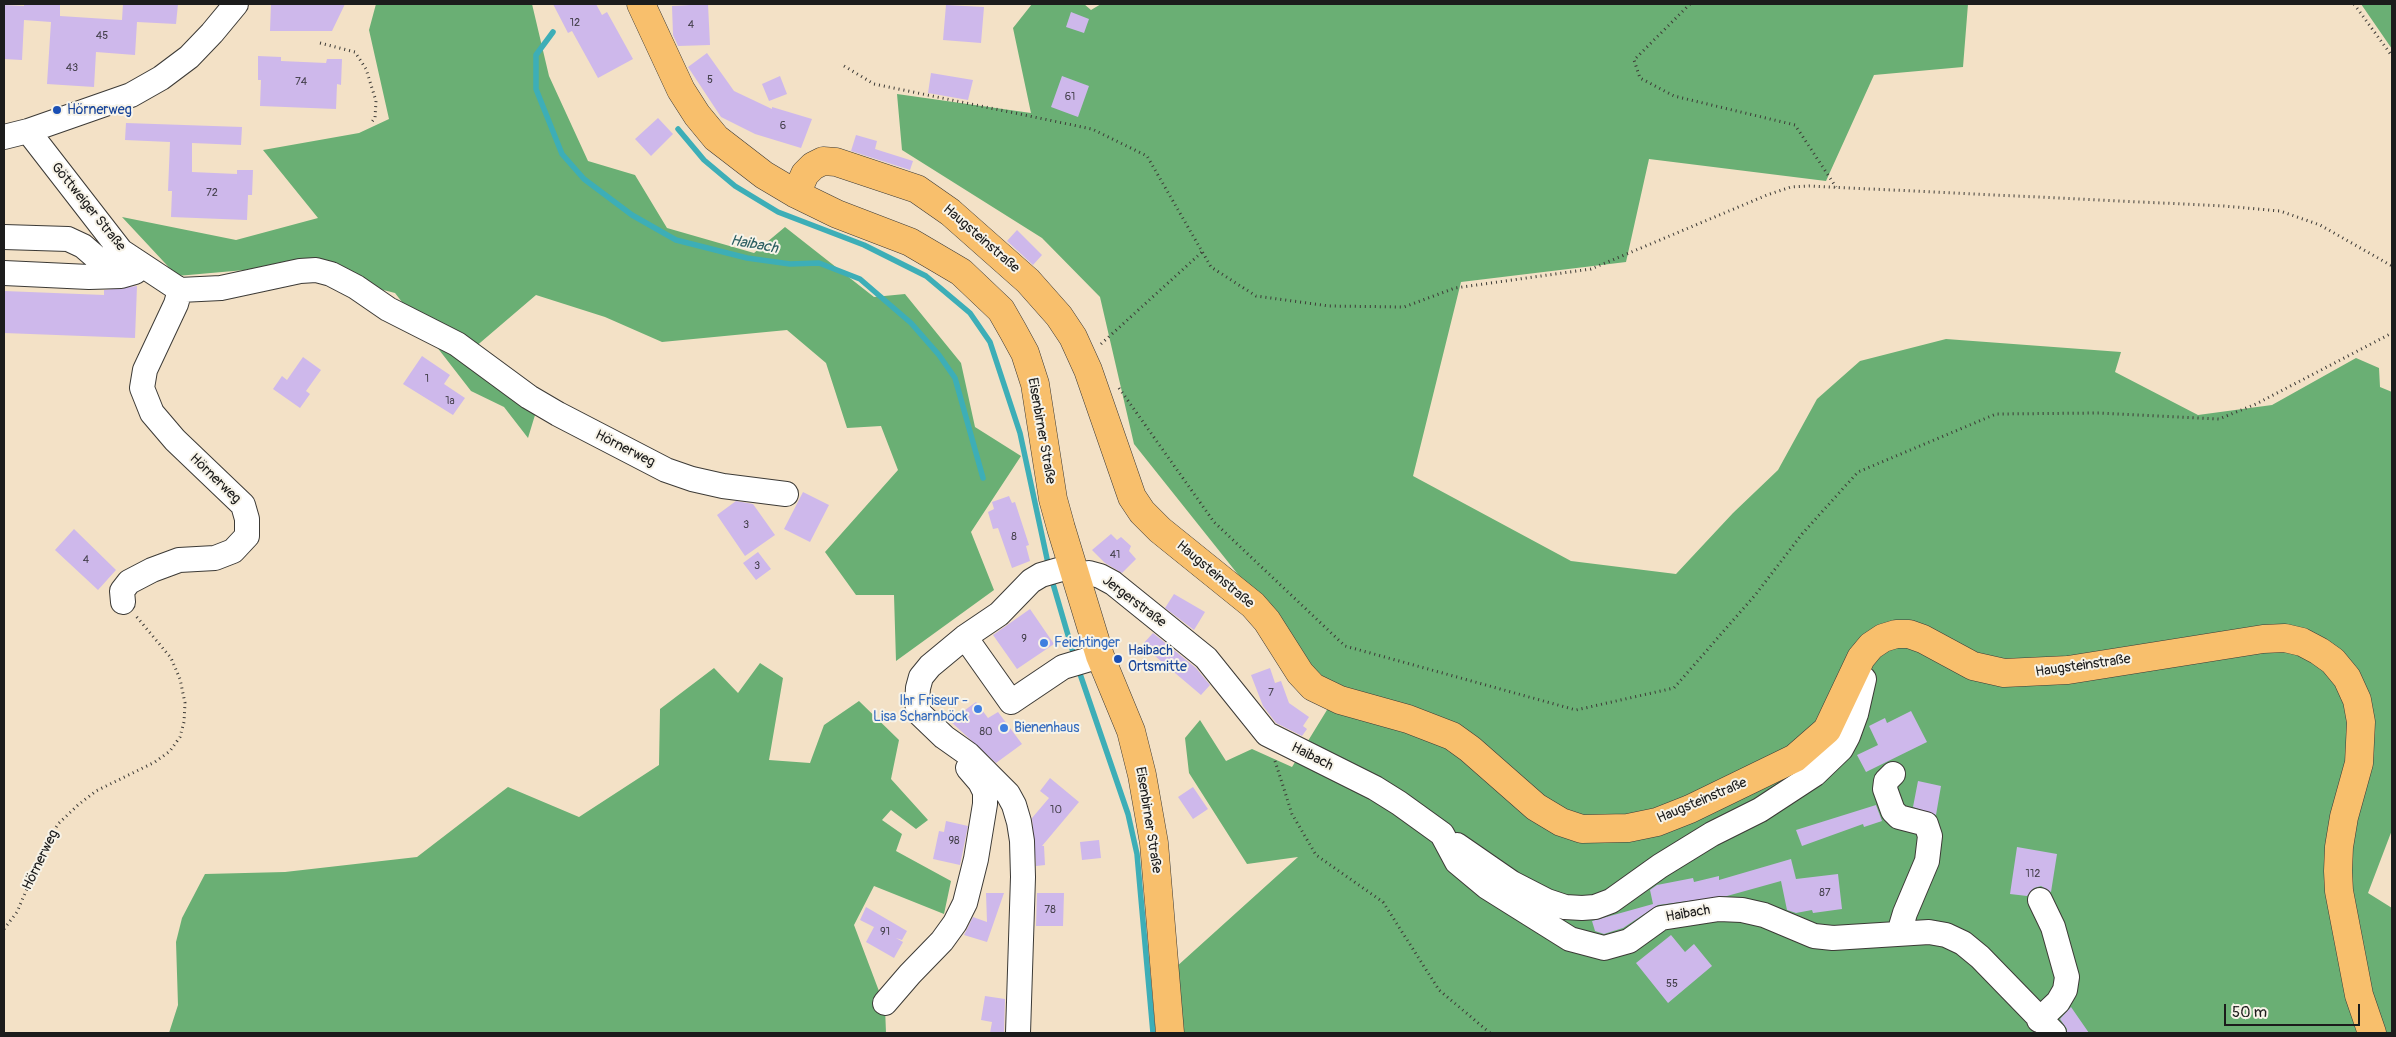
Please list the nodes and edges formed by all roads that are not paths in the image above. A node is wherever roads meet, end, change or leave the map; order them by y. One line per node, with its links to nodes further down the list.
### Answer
1 (236, 4): 3 (street)
2 (641, 4): 5 (main road, Eisenbirner Straße)
3 (28, 131): 4 (street); 7 (street, Göttweiger Straße)
4 (4, 137)
5 (796, 194): 12 (main road, Eisenbirner Straße); 16 (main road, Haugsteinstraße)
6 (4, 237): 7 (street)
7 (121, 251): 8 (street, Göttweiger Straße)
8 (142, 266): 9 (street); 10 (street, Göttweiger Straße)
9 (4, 273)
10 (180, 290): 11 (street, Hörnerweg); 13 (street, Hörnerweg)
11 (786, 494)
12 (1062, 572): 14 (street); 15 (main road, Eisenbirner Straße); 17 (street, Jergerstraße)
13 (123, 602)
14 (965, 637): 15 (street); 18 (street)
15 (1081, 661): 26 (main road, Eisenbirner Straße)
16 (1852, 674): 20 (street); 27 (main road, Haugsteinstraße)
17 (1267, 734): 20 (street, Haibach)
18 (944, 737): 23 (street); 25 (street)
19 (1893, 774): 22 (street)
20 (1442, 834): 22 (street, Haibach)
21 (2040, 900): 24 (street)
22 (1900, 933): 24 (street, Haibach)
23 (885, 1003)
24 (2047, 1026)
25 (1018, 1033)
26 (1170, 1033)
27 (2372, 1033)

